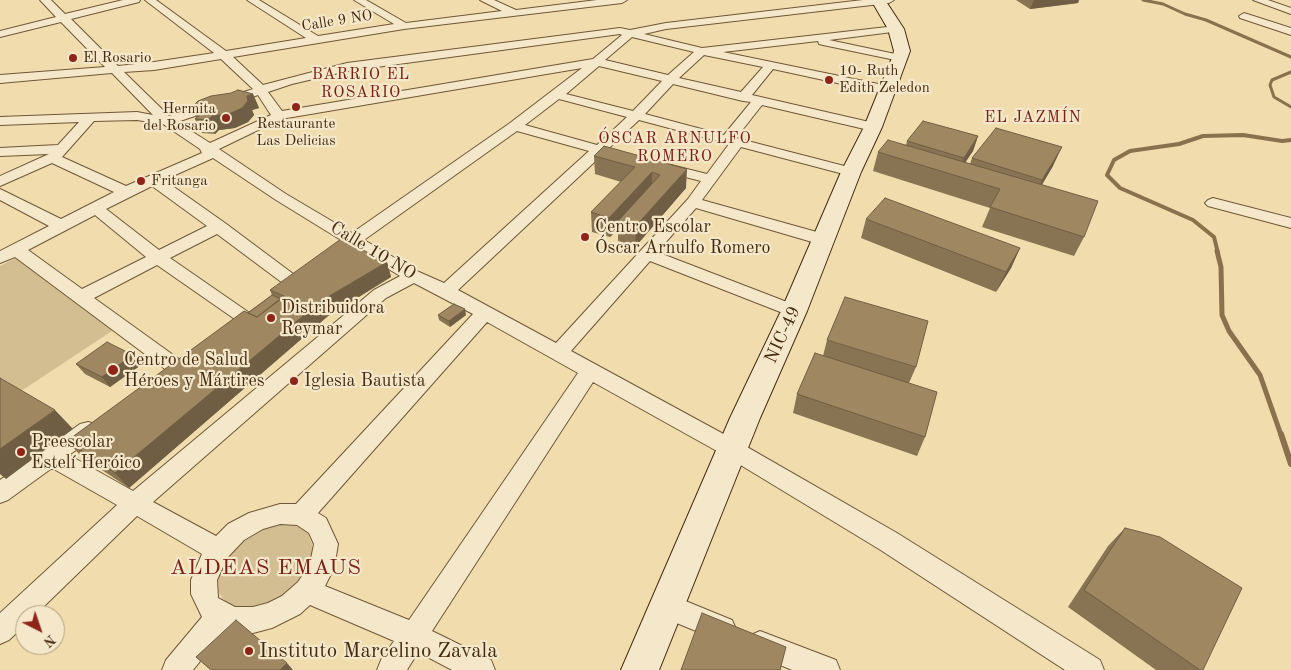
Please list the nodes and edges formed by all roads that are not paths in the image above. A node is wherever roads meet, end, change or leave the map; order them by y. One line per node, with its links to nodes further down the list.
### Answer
1 (44, 0): 16 (street)
2 (136, 0): 16 (street)
3 (150, 0): 26 (street)
4 (252, 0): 23 (street)
5 (359, 0): 18 (street)
6 (377, 0): 17 (street)
7 (484, 0): 13 (street)
8 (622, 0): 11 (street, Calle 9 NO)
9 (1258, 0): 12 (street)
10 (882, 1): 14 (street); 20 (street, NIC-49 / NIC-49)
11 (597, 4): 13 (street, Calle 9 NO)
12 (1291, 11)
13 (514, 12): 17 (street, Calle 9 NO)
14 (768, 14): 19 (street); 24 (street)
15 (1244, 16): 21 (street)
16 (63, 18): 22 (street); 30 (street)
17 (420, 24): 18 (street, Calle 9 NO)
18 (404, 26): 23 (street, Calle 9 NO)
19 (622, 29): 25 (street); 28 (street); 33 (street)
20 (896, 29): 24 (street); 27 (street, NIC-49 / NIC-49)
21 (1291, 32)
22 (0, 34)
23 (315, 39): 26 (street, Calle 9 NO)
24 (803, 39): 25 (street); 27 (street)
25 (702, 51): 29 (street); 32 (street)
26 (224, 55): 30 (street, Calle 9 NO); 33 (street)
27 (900, 58): 34 (street, NIC-49 / NIC-49)
28 (597, 62): 32 (street); 35 (street); 39 (street)
29 (771, 65): 34 (street); 36 (street)
30 (116, 69): 31 (street, Calle 9 NO); 42 (street)
31 (0, 80)
32 (670, 80): 36 (street); 40 (street)
33 (261, 90): 39 (street); 42 (street)
34 (888, 90): 44 (street, NIC-49 / NIC-49)
35 (557, 94): 40 (street); 43 (street)
36 (743, 97): 37 (street)
37 (758, 100): 44 (street); 45 (street)
38 (91, 116): 41 (street, Calle 10 NO); 42 (street, Calle 10 NO); 49 (street)
39 (278, 116): 47 (street)
40 (636, 116): 45 (street); 46 (street)
41 (0, 121)
42 (166, 122): 47 (street, Calle 10 NO)
43 (515, 126): 46 (street); 64 (street)
44 (873, 127): 52 (street, NIC-49 / NIC-49)
45 (733, 141): 52 (street); 54 (street)
46 (598, 150): 50 (street); 71 (street)
47 (210, 151): 53 (street); 64 (street, Calle 10 NO)
48 (0, 152): 49 (street)
49 (56, 154): 55 (street); 56 (street)
50 (617, 155)
51 (654, 165): 54 (street)
52 (851, 172): 65 (street, NIC-49 / NIC-49)
53 (153, 179): 56 (street); 63 (street)
54 (710, 179): 58 (street)
55 (0, 182)
56 (126, 192): 60 (street)
57 (0, 194): 62 (street)
58 (693, 202): 65 (street); 67 (street)
59 (1213, 203): 61 (street)
60 (96, 208): 62 (street); 69 (street)
61 (1291, 222)
62 (60, 225): 66 (street)
63 (219, 226): 69 (street); 69 (street)
64 (353, 239): 68 (street); 70 (street, Calle 10 NO)
65 (824, 240): 73 (street, NIC-49 / NIC-49)
66 (8, 254): 72 (street)
67 (647, 254): 73 (street); 75 (street)
68 (331, 256)
69 (158, 258): 72 (street)
70 (413, 276): 71 (street, Calle 10 NO); 82 (street)
71 (446, 291): 74 (street, Calle 10 NO)
72 (81, 297): 76 (street)
73 (794, 311): 79 (street, NIC-49 / NIC-49)
74 (485, 313): 75 (street, Calle 10 NO); 83 (street)
75 (558, 353): 77 (street, Calle 10 NO)
76 (176, 367)
77 (590, 371): 79 (street, Calle 10 NO); 89 (street)
78 (106, 417): 80 (street)
79 (732, 449): 86 (street, NIC-49 / NIC-49); 95 (street)
80 (51, 456): 81 (street); 82 (street)
81 (0, 493)
82 (135, 502): 84 (street); 88 (street)
83 (301, 515): 84 (street); 85 (street)
84 (218, 550): 87 (street)
85 (306, 591): 87 (street); 89 (street)
86 (666, 606): 93 (street, NIC-49 / NIC-49); 94 (street)
87 (220, 615): 90 (street)
88 (0, 631)
89 (414, 636): 91 (street); 92 (street)
90 (176, 670)
91 (391, 670)
92 (481, 670)
93 (640, 670)
94 (826, 670)
95 (1090, 670)

